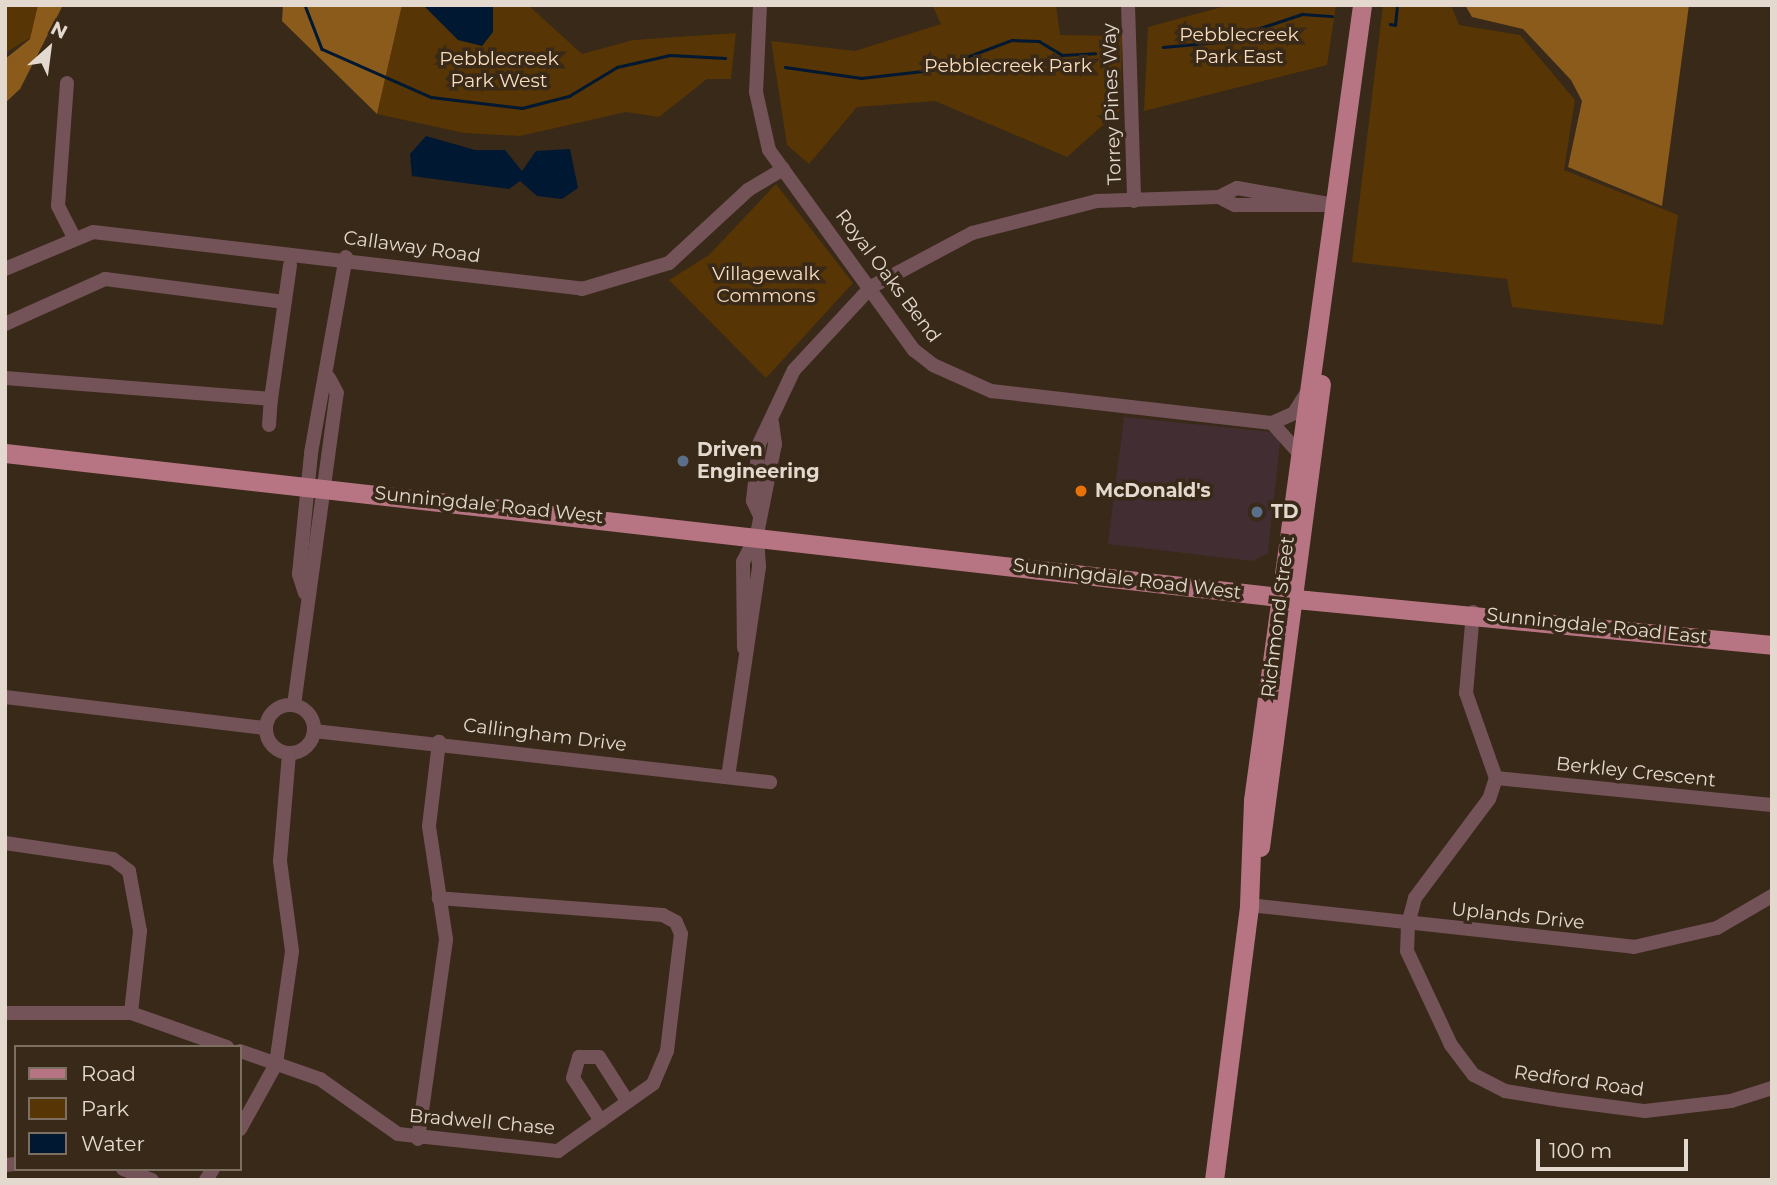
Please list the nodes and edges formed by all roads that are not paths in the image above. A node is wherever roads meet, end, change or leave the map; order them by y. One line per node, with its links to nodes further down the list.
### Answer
1 (760, 5): 5 (street, Royal Oaks Bend)
2 (1128, 5): 6 (street, Torrey Pines Way)
3 (1362, 5): 7 (main road, Richmond Street)
4 (67, 83): 8 (street)
5 (783, 169): 9 (street, Callaway Road); 12 (street, Royal Oaks Bend)
6 (1134, 201): 7 (street); 12 (street)
7 (1335, 205): 16 (main road, Richmond Street); 24 (main road, Richmond Street)
8 (75, 239): 9 (street, Callaway Road); 11 (street, Callaway Road)
9 (346, 257): 22 (street)
10 (290, 265): 13 (street)
11 (5, 269)
12 (871, 287): 18 (street, Royal Oaks Bend); 23 (street)
13 (285, 302): 14 (street); 17 (street)
14 (5, 324)
15 (5, 378): 17 (street)
16 (1307, 393): 18 (street); 21 (main road, Richmond Street)
17 (271, 399): 19 (street)
18 (1272, 424): 21 (street)
19 (269, 425)
20 (5, 453): 22 (main road, Sunningdale Road West)
21 (1299, 453): 24 (main road, Richmond Street)
22 (316, 487): 23 (main road, Sunningdale Road West); 28 (street)
23 (758, 525): 24 (main road, Sunningdale Road West); 33 (street)
24 (1288, 592): 25 (main road, Sunningdale Road East); 40 (main road, Richmond Street)
25 (1473, 612): 26 (main road, Sunningdale Road East); 34 (street)
26 (1772, 645)
27 (5, 697): 29 (street)
28 (294, 705): 29 (street); 30 (street)
29 (265, 727): 32 (street)
30 (314, 731): 31 (street, Callingham Drive); 32 (street)
31 (439, 742): 33 (street, Callingham Drive); 38 (street)
32 (289, 753): 46 (street)
33 (729, 777): 35 (street, Callingham Drive)
34 (1496, 778): 36 (street, Berkley Crescent); 41 (street, Redford Road)
35 (770, 782)
36 (1772, 805)
37 (5, 843): 43 (street)
38 (439, 898): 48 (street, Bradwell Chase); 51 (street)
39 (1771, 898): 41 (street, Uplands Drive)
40 (1249, 905): 41 (street, Uplands Drive); 54 (main road, Richmond Street)
41 (1408, 924): 47 (street, Redford Road)
42 (5, 1013): 43 (street)
43 (131, 1013): 44 (street)
44 (221, 1045)
45 (242, 1052): 46 (street, Bradwell Chase)
46 (276, 1064): 50 (street); 51 (street, Bradwell Chase)
47 (1772, 1088)
48 (627, 1101): 49 (street, Bradwell Chase); 49 (street)
49 (601, 1121): 51 (street, Bradwell Chase)
50 (242, 1125)
51 (418, 1139)
52 (128, 1171): 53 (street)
53 (152, 1180)
54 (1214, 1180)

